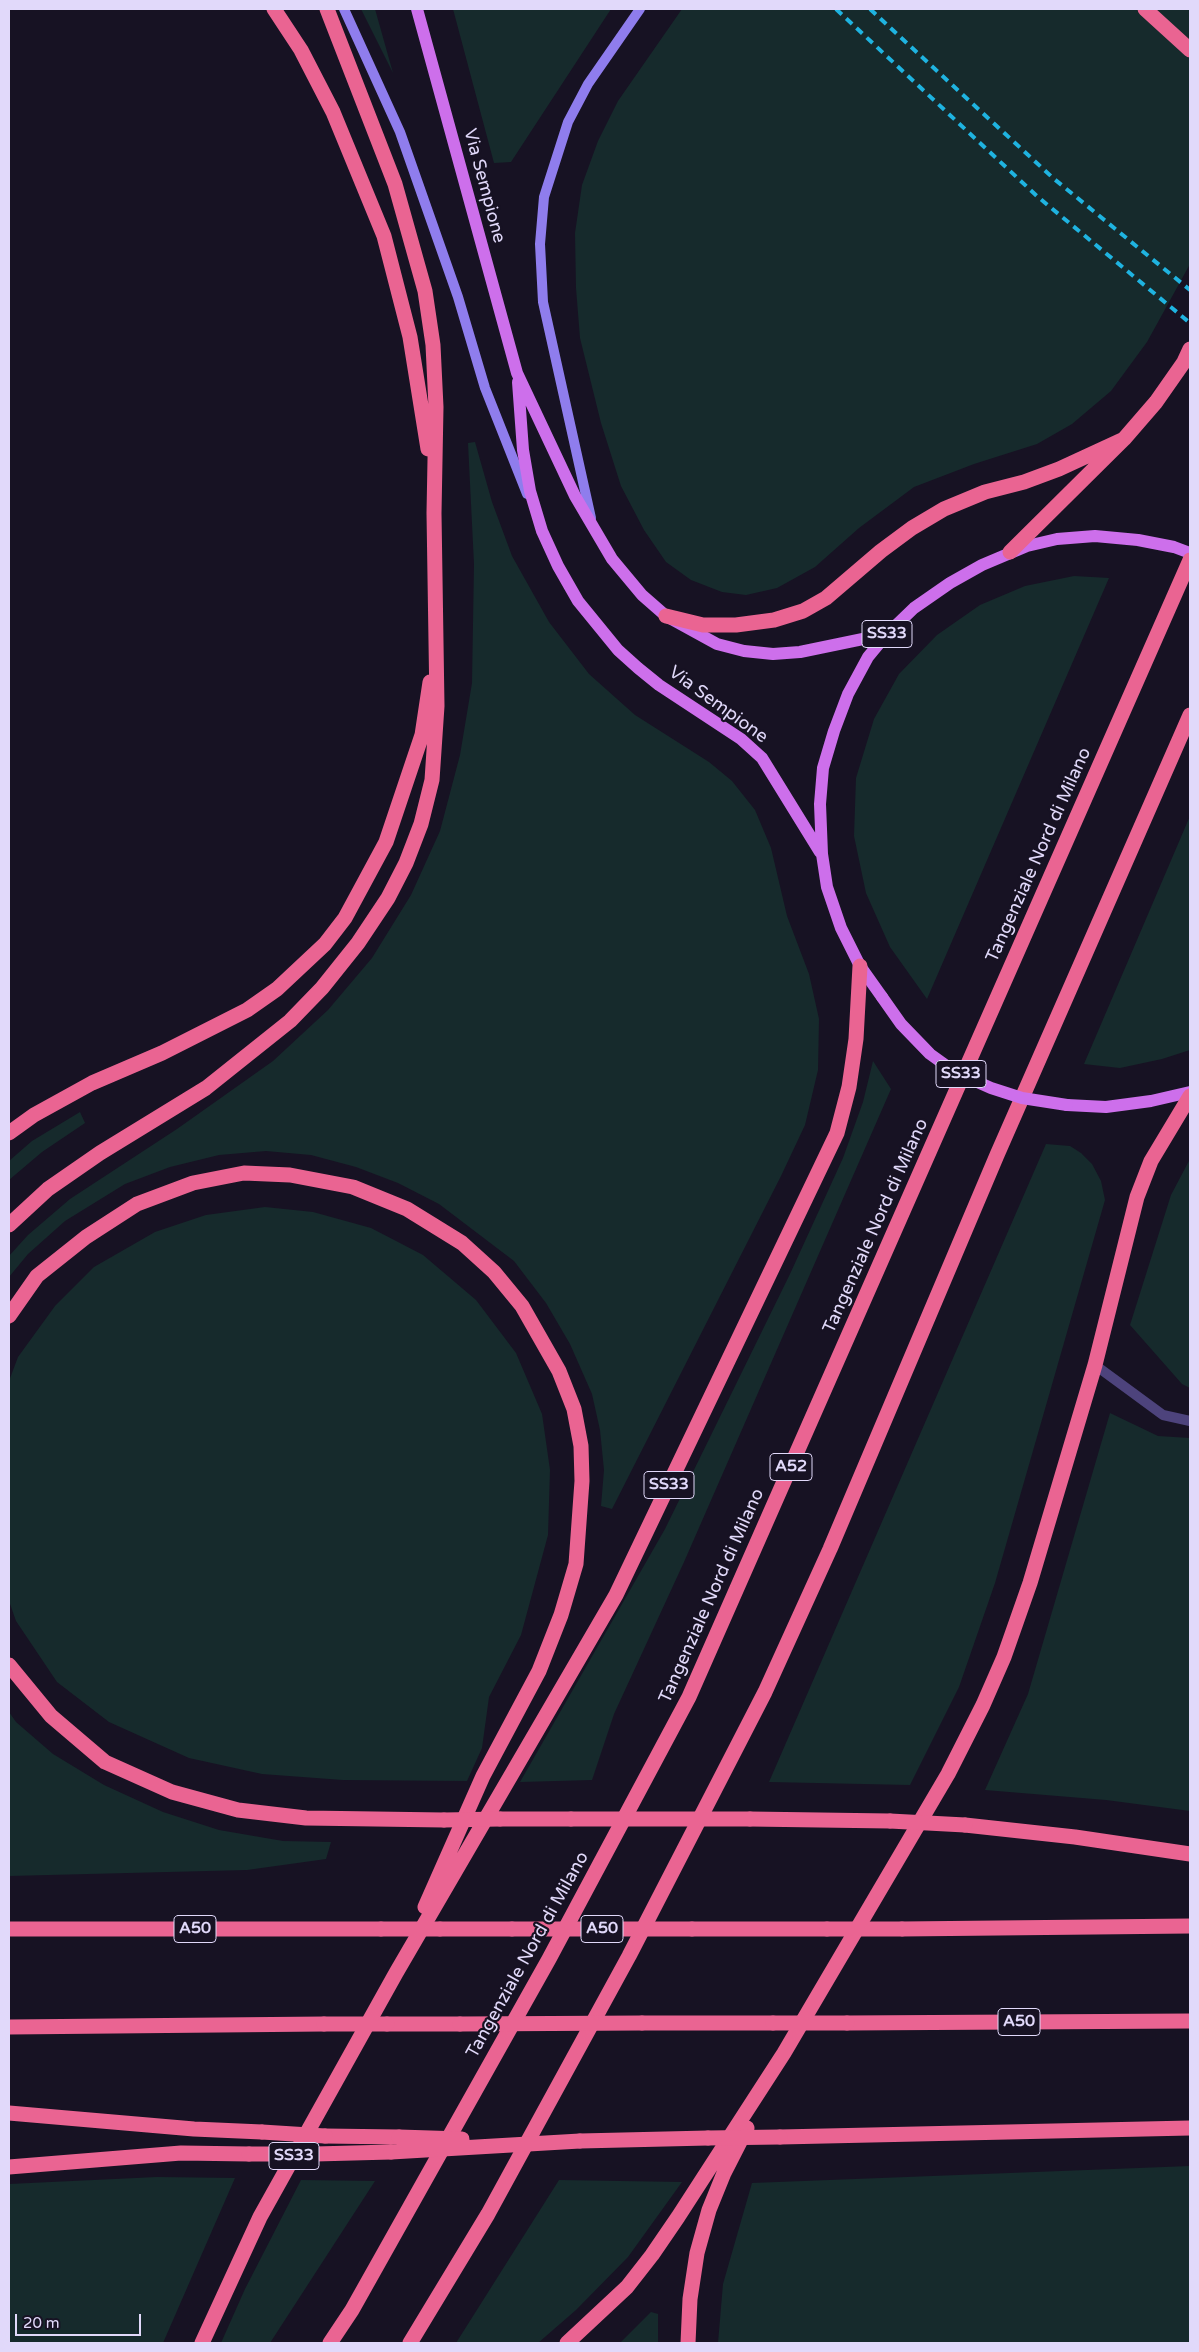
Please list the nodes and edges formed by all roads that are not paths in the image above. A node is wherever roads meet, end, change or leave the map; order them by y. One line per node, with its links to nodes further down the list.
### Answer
1 (274, 9): 11 (highway)
2 (327, 9): 11 (highway)
3 (344, 9): 13 (street)
4 (417, 9): 9 (main road, Via Sempione)
5 (640, 9): 12 (street)
6 (1145, 9): 7 (highway)
7 (1190, 50)
8 (1190, 349): 10 (highway)
9 (517, 372): 12 (main road, Via Sempione); 13 (main road, Via Sempione)
10 (1124, 440): 14 (highway); 17 (highway)
11 (434, 513): 18 (highway)
12 (592, 522): 17 (main road, Via Sempione)
13 (542, 531): 21 (main road, Via Sempione)
14 (1010, 552): 15 (main road, SS33); 19 (main road, SS33)
15 (1190, 553)
16 (1190, 560): 43 (highway, Tangenziale Nord di Milano / A52)
17 (666, 616): 19 (main road, Via Sempione)
18 (437, 633): 25 (highway); 26 (highway)
19 (887, 634): 21 (main road, SS33)
20 (1190, 715): 44 (highway)
21 (822, 854): 22 (main road, SS33)
22 (860, 966): 23 (main road, SS33, bridge); 34 (highway, SS33)
23 (1190, 1092)
24 (1190, 1096): 28 (highway)
25 (9, 1133)
26 (9, 1225)
27 (9, 1316): 34 (highway)
28 (1094, 1365): 29 (lane); 37 (highway)
29 (1190, 1421)
30 (9, 1665): 31 (highway, bridge)
31 (1190, 1854)
32 (1190, 1926): 33 (highway, A50, bridge)
33 (9, 1929)
34 (396, 1973): 42 (highway, SS33)
35 (1190, 2021): 36 (highway, A50, bridge)
36 (9, 2027)
37 (784, 2053): 45 (highway); 46 (highway)
38 (9, 2113): 40 (highway, bridge)
39 (1190, 2128): 40 (highway, bridge)
40 (580, 2140): 41 (highway, bridge)
41 (9, 2166)
42 (202, 2343)
43 (330, 2343)
44 (410, 2343)
45 (567, 2343)
46 (688, 2343)

